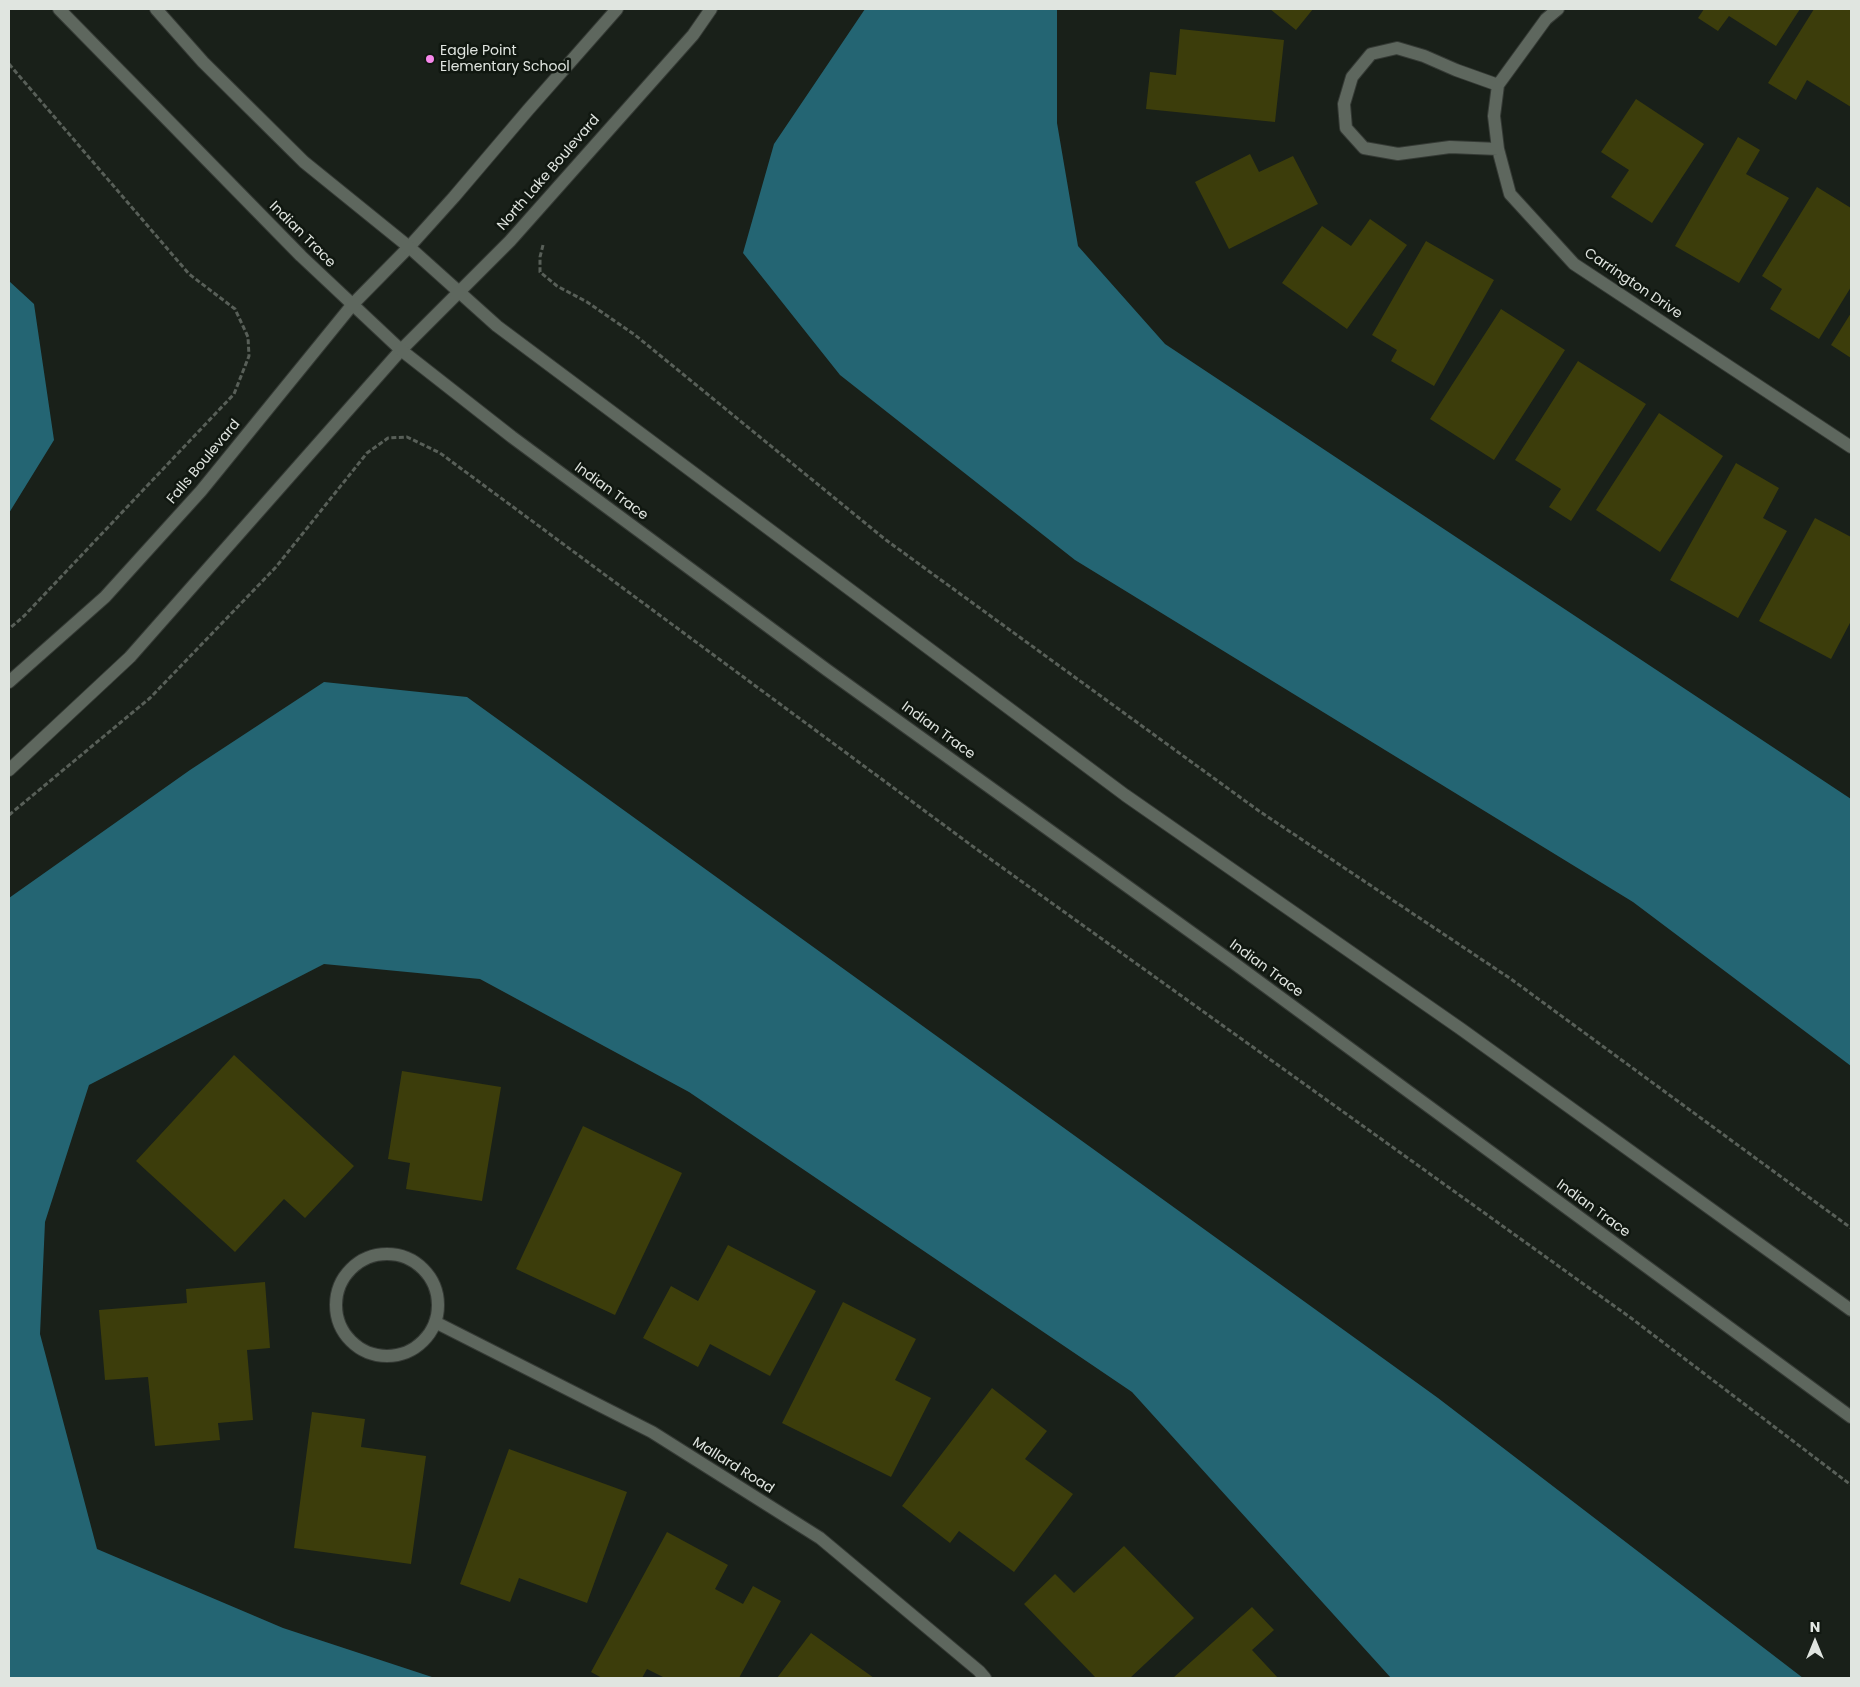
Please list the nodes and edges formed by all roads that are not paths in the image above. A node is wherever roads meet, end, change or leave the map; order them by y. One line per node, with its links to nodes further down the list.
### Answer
1 (59, 9): 10 (main road, Indian Trace)
2 (156, 9): 8 (main road)
3 (617, 9): 8 (main road)
4 (711, 9): 9 (main road, North Lake Boulevard)
5 (1558, 9): 6 (main road, Carrington Drive)
6 (1498, 85): 7 (main road, Carrington Drive); 7 (main road)
7 (1498, 149): 12 (main road, Carrington Drive)
8 (409, 247): 9 (main road); 10 (main road, Falls Boulevard)
9 (458, 292): 11 (main road, North Lake Boulevard); 15 (main road)
10 (353, 304): 11 (main road, Indian Trace); 13 (main road, Falls Boulevard)
11 (401, 350): 14 (main road); 17 (main road, Indian Trace)
12 (1851, 447)
13 (9, 682)
14 (9, 770)
15 (1851, 1310)
16 (435, 1322): 16 (main road); 18 (main road, Mallard Road)
17 (1851, 1417)
18 (985, 1678)

